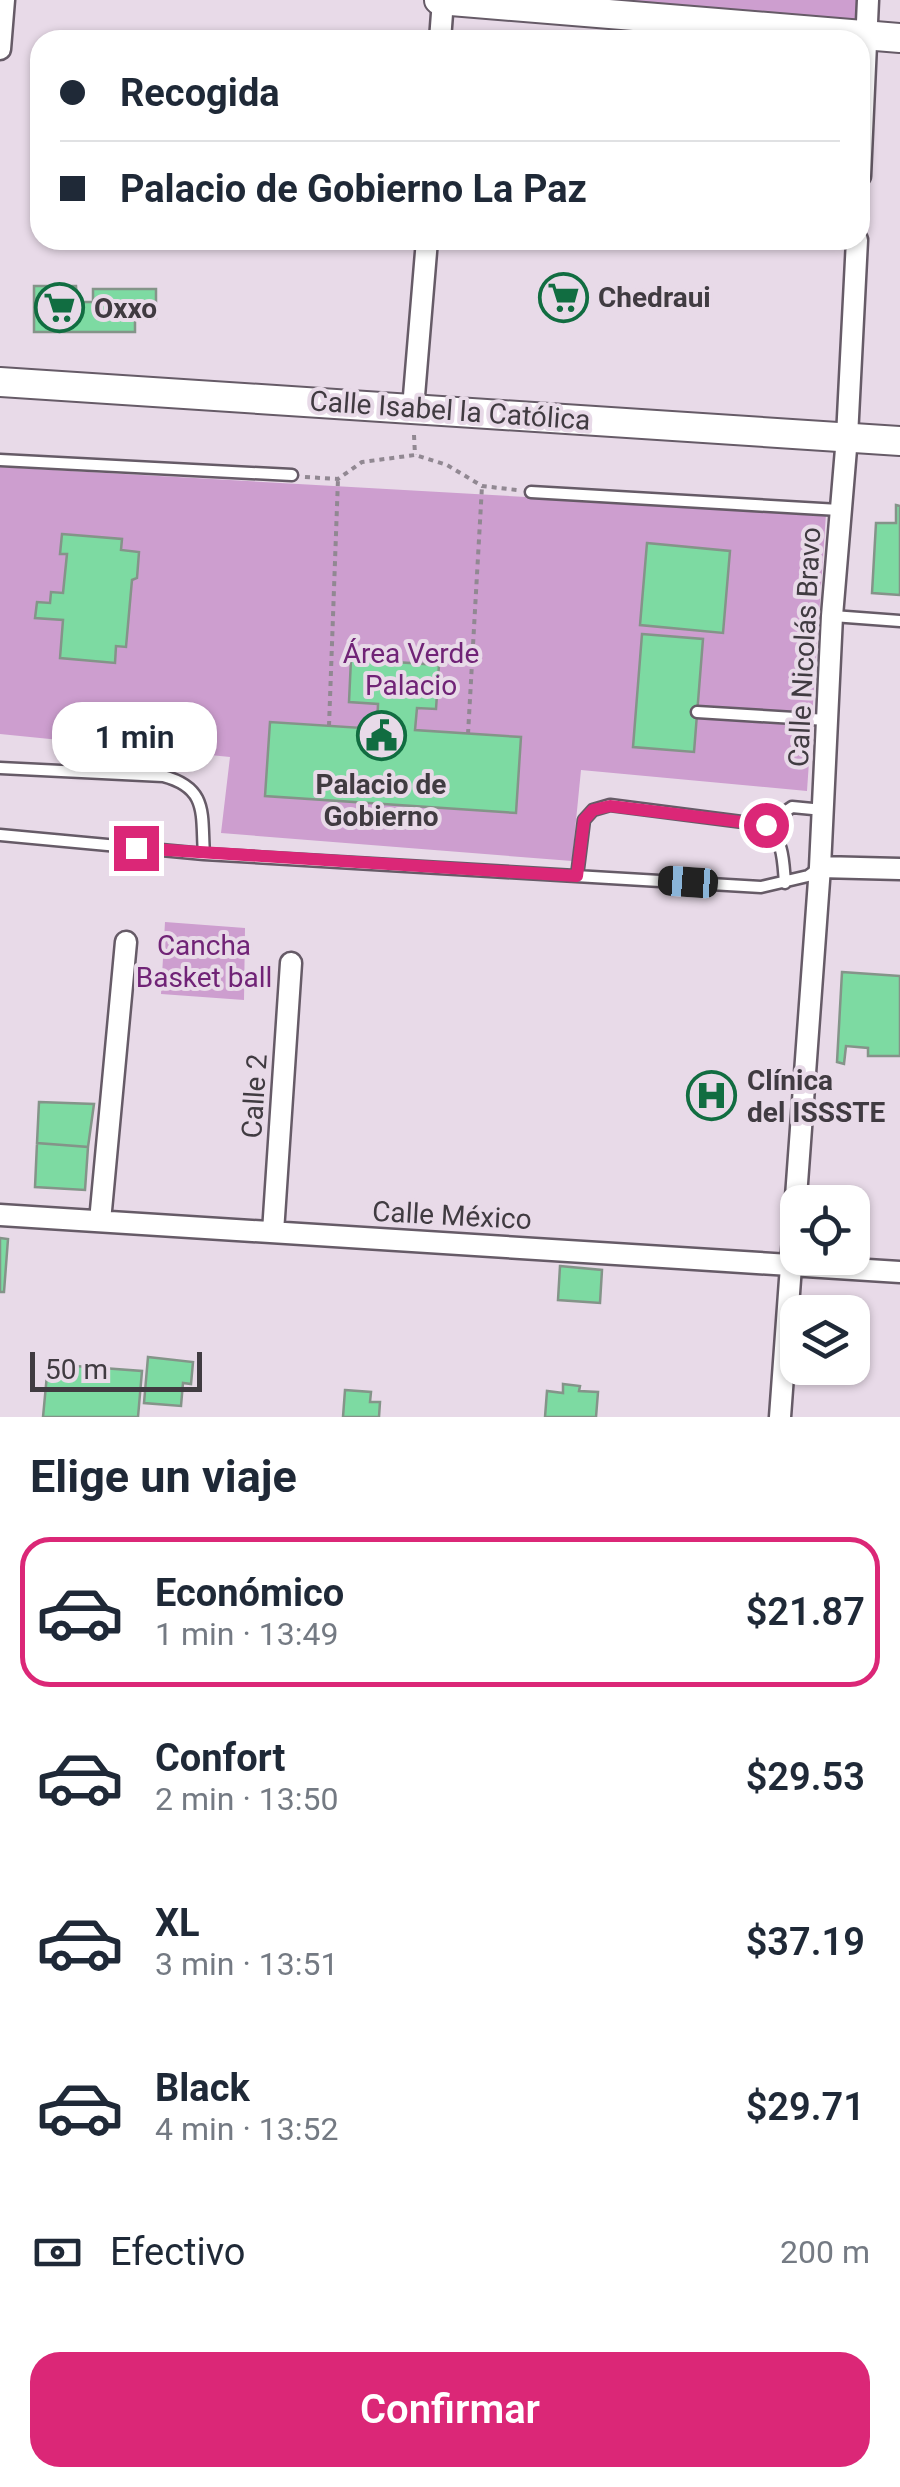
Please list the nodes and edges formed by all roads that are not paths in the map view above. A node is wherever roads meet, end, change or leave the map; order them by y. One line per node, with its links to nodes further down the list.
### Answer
1 (4, 0): 9 (street)
2 (442, 0): 4 (street); 5 (street)
3 (868, 0): 6 (street)
4 (440, 30)
5 (787, 30)
6 (867, 30)
7 (870, 37): 8 (street)
8 (900, 38)
9 (0, 49)
10 (425, 250): 13 (street)
11 (856, 250): 14 (street, Calle Nicolás Bravo)
12 (0, 382): 13 (street, Calle Isabel la Católica)
13 (413, 408): 14 (street, Calle Isabel la Católica)
14 (847, 437): 15 (street, Calle Isabel la Católica); 19 (street, Calle Nicolás Bravo)
15 (900, 440)
16 (0, 460): 17 (lane)
17 (292, 476)
18 (532, 492): 19 (lane)
19 (839, 510): 20 (street, Calle Nicolás Bravo)
20 (832, 616): 21 (lane); 23 (street, Calle Nicolás Bravo)
21 (900, 621)
22 (698, 712): 23 (lane)
23 (828, 720): 25 (street, Calle Nicolás Bravo)
24 (0, 768): 28 (lane)
25 (823, 810): 26 (lane); 29 (street, Calle Nicolás Bravo)
26 (766, 825): 31 (lane); 32 (lane)
27 (0, 835): 28 (lane)
28 (204, 854): 31 (lane)
29 (820, 867): 30 (street); 32 (lane); 35 (street, Calle Nicolás Bravo)
30 (900, 870)
31 (577, 876): 32 (lane)
32 (786, 883)
33 (126, 942): 37 (street)
34 (291, 963): 38 (street, Calle 2)
35 (797, 1185)
36 (0, 1215): 37 (street, Calle México)
37 (100, 1221): 38 (street, Calle México)
38 (273, 1232): 39 (street, Calle México)
39 (780, 1262)
40 (870, 1270): 41 (street, Calle México)
41 (900, 1272)
42 (791, 1275): 43 (street, Calle Nicolás Bravo)
43 (780, 1417)

